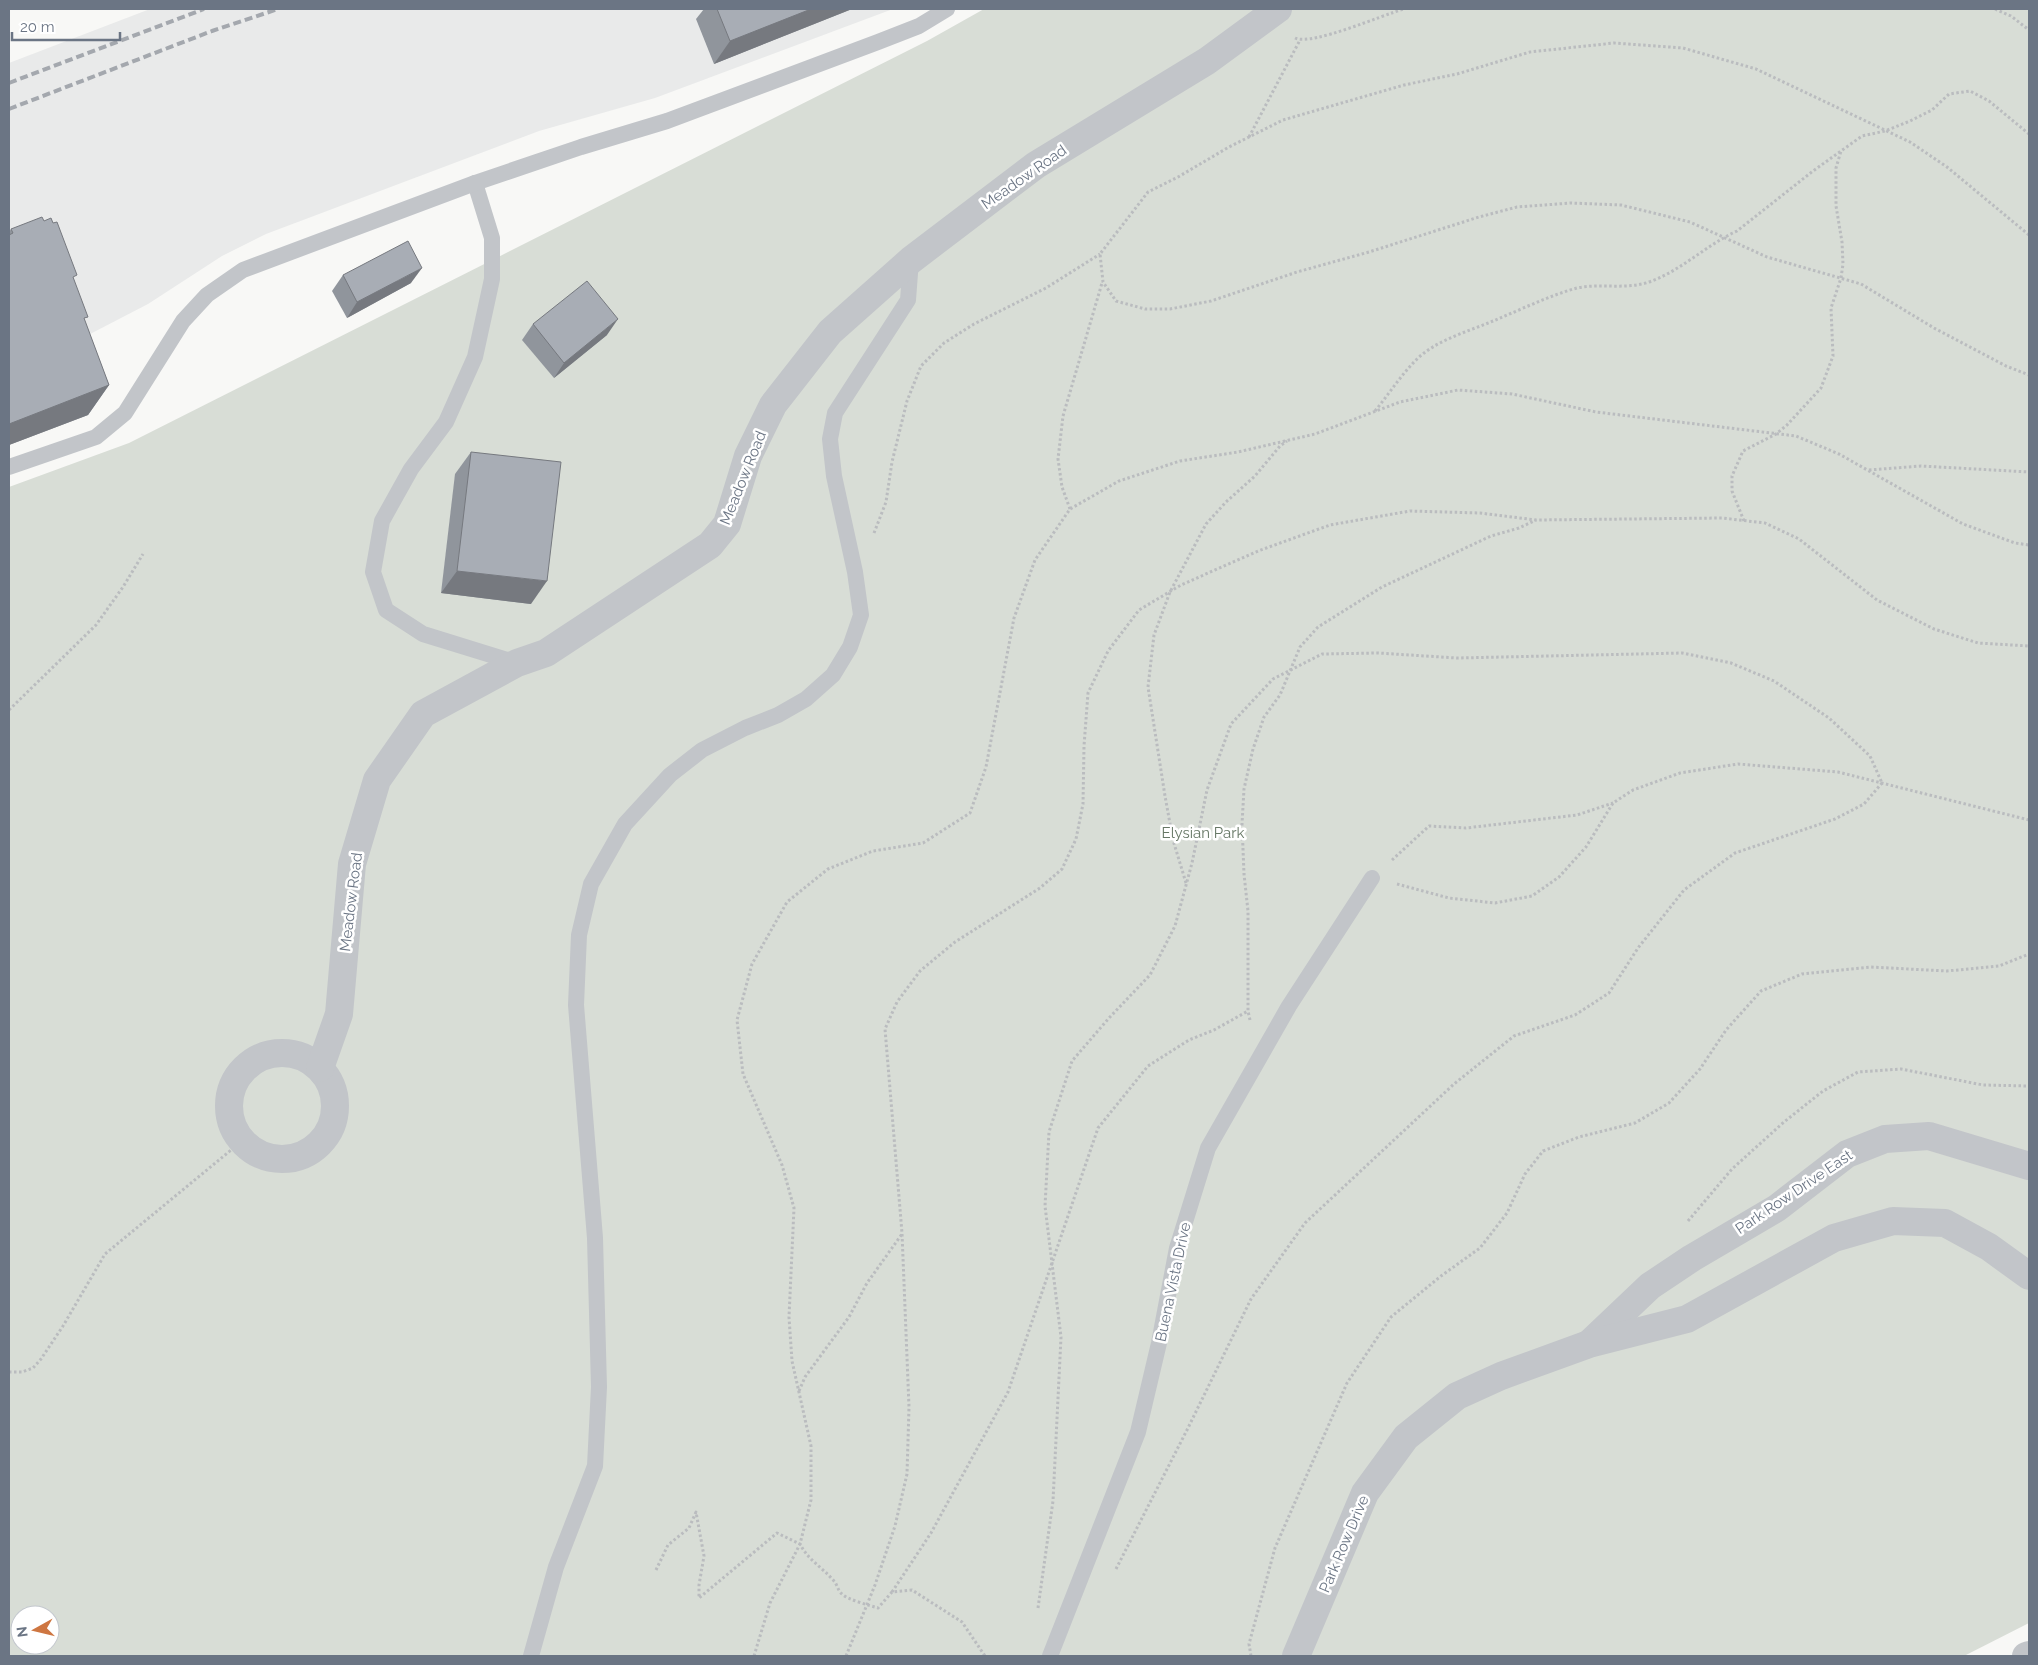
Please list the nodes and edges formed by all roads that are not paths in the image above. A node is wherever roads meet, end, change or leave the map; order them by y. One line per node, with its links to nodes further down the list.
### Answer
1 (948, 9): 3 (lane)
2 (1270, 15): 4 (street, Meadow Road)
3 (474, 183): 5 (lane); 6 (lane)
4 (911, 260): 6 (street, Meadow Road); 12 (lane)
5 (9, 467)
6 (517, 663): 8 (street, Meadow Road)
7 (1372, 878): 13 (lane, Buena Vista Drive)
8 (320, 1068): 8 (street)
9 (2029, 1166): 11 (street, Park Row Drive East)
10 (2029, 1276): 11 (street, Park Row Drive)
11 (1589, 1344): 14 (street, Park Row Drive)
12 (531, 1656)
13 (1050, 1656)
14 (1296, 1656)

